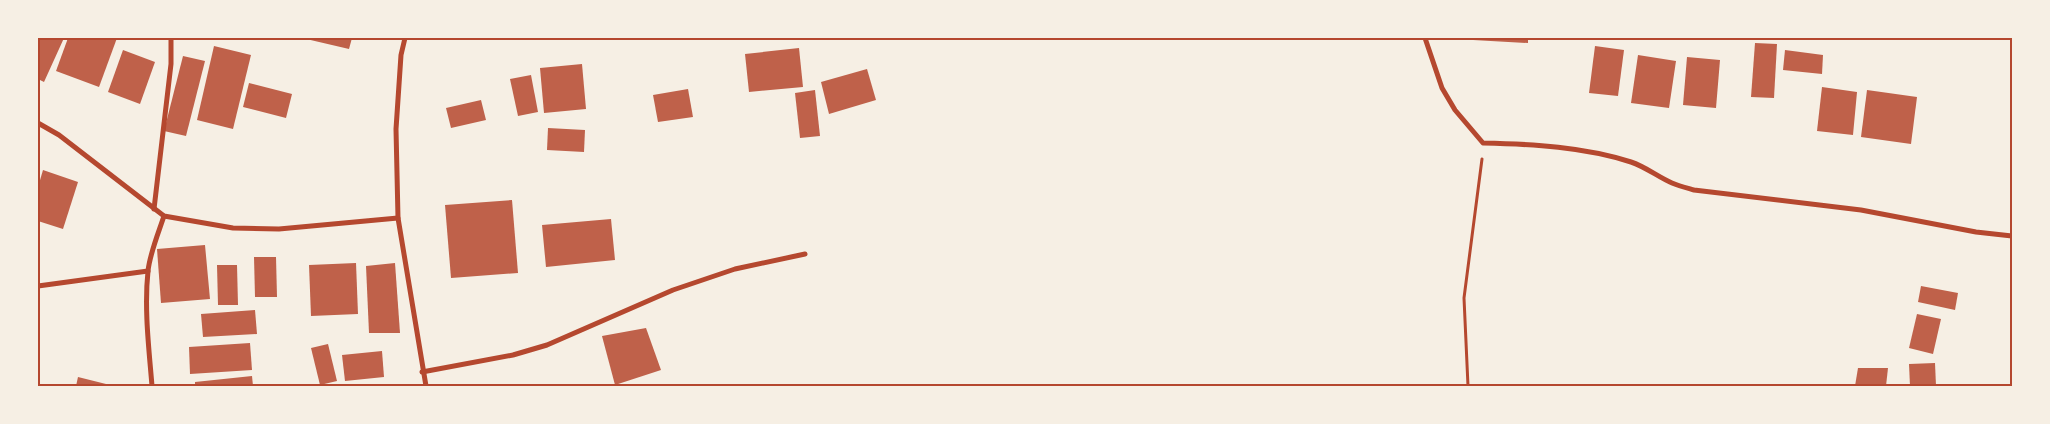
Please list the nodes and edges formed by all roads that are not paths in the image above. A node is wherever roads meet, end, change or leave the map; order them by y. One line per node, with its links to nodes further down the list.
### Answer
1 (171, 38): 5 (street)
2 (405, 38): 7 (street)
3 (1425, 38): 8 (street)
4 (38, 123): 5 (street)
5 (154, 209): 6 (street)
6 (164, 216): 7 (street); 10 (street)
7 (398, 218): 12 (street)
8 (2012, 236)
9 (805, 254): 12 (street)
10 (148, 271): 11 (street); 13 (street)
11 (38, 286)
12 (422, 372): 14 (street)
13 (152, 386)
14 (426, 386)

